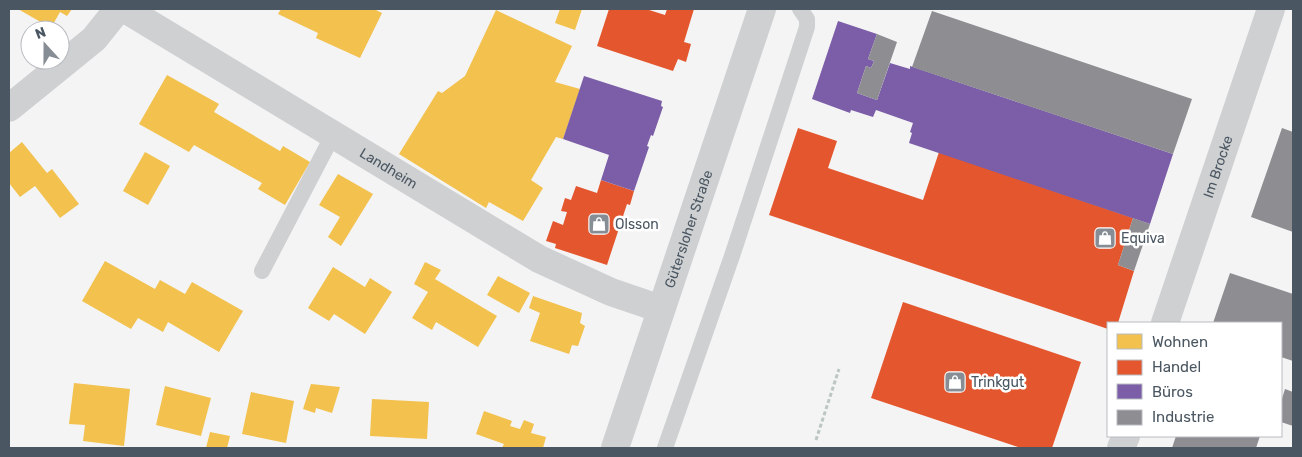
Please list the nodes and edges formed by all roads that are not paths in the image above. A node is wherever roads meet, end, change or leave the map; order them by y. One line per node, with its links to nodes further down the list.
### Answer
1 (118, 9): 6 (street)
2 (125, 9): 7 (street, Landheim)
3 (762, 9): 9 (street, Gütersloher Straße)
4 (800, 9): 12 (lane)
5 (1271, 9): 10 (street, Im Brocke)
6 (9, 108)
7 (333, 135): 8 (lane); 9 (street, Landheim)
8 (262, 271)
9 (661, 309): 11 (street, Gütersloher Straße)
10 (1164, 322)
11 (614, 448)
12 (665, 448)

